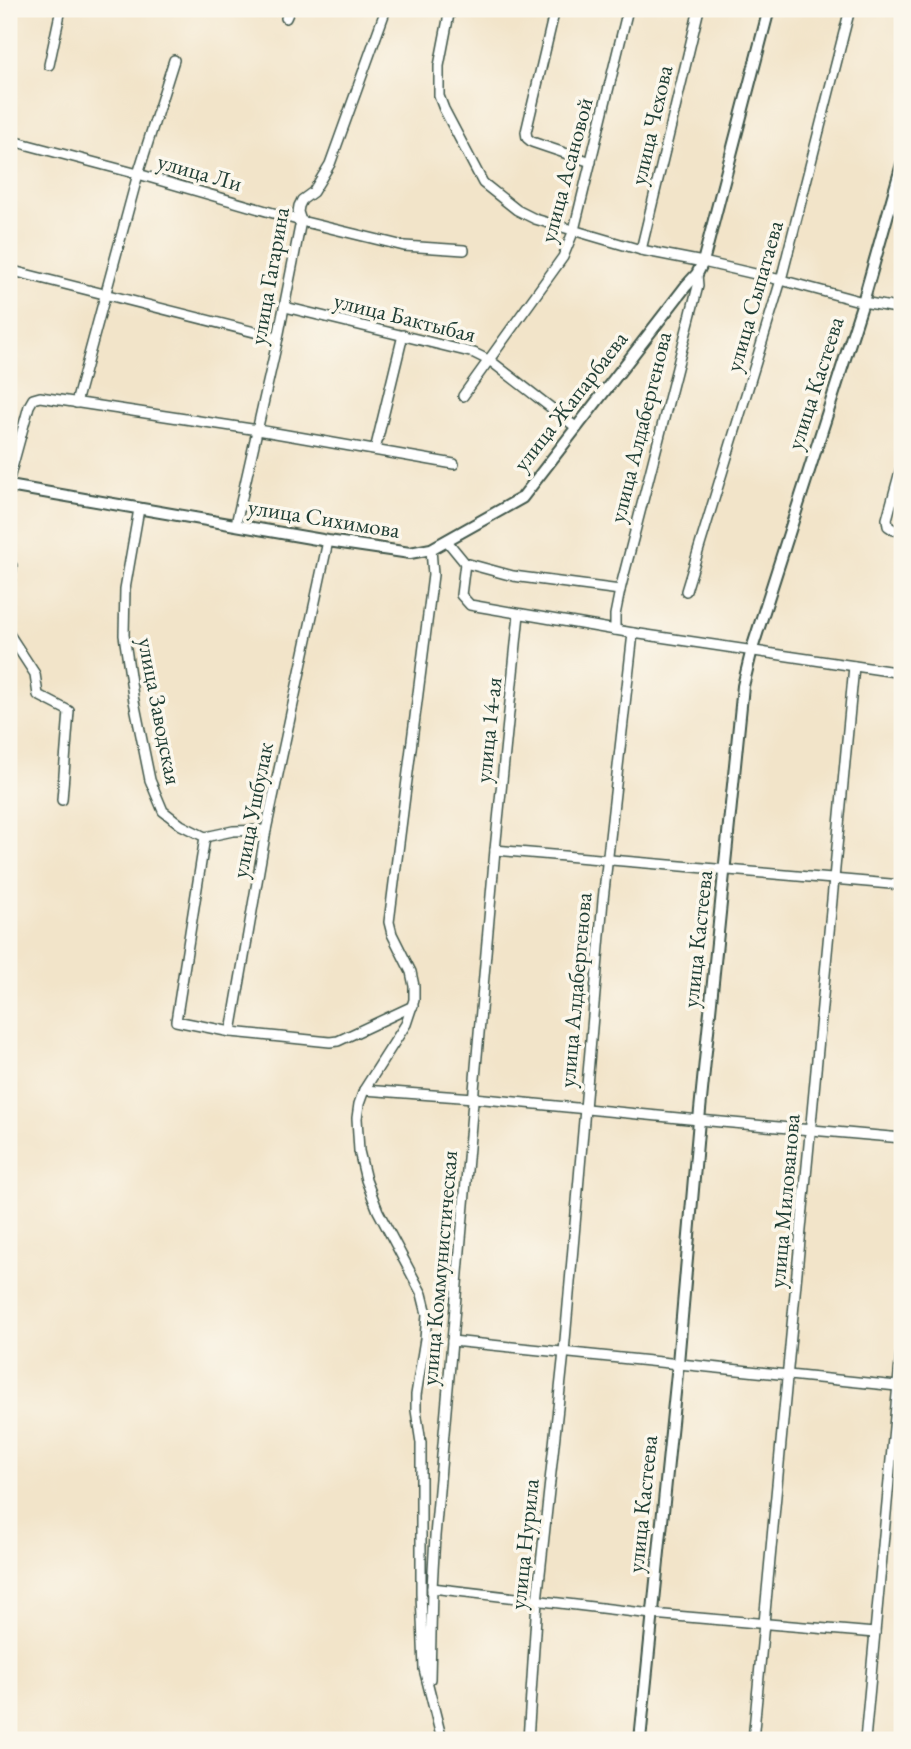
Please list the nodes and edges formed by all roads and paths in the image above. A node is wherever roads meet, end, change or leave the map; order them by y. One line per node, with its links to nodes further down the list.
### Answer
1 (61, 9): 10 (street)
2 (386, 9): 15 (street, улица Гагарина)
3 (450, 9): 16 (street)
4 (555, 9): 12 (street)
5 (628, 9): 12 (street, улица Асановой)
6 (699, 9): 18 (street, улица Чехова)
7 (769, 9): 19 (street)
8 (850, 9): 22 (street, улица Сыпатаева)
9 (174, 60): 14 (street)
10 (49, 65)
11 (9, 140): 14 (street, улица Ли)
12 (591, 162): 16 (street, улица Асановой)
13 (902, 164): 24 (street, улица Кастеева)
14 (138, 174): 15 (street, улица Ли); 23 (street)
15 (301, 221): 17 (street, улица Ли); 25 (street, улица Гагарина)
16 (574, 230): 18 (street); 29 (street, улица Асановой)
17 (464, 250)
18 (641, 250): 19 (street)
19 (703, 262): 21 (street, улица Жапарбаева); 22 (street)
20 (9, 270): 23 (street)
21 (697, 274): 32 (street, улица Жапарбаева); 48 (street, улица Алдабергенова)
22 (781, 280): 24 (street); 49 (street, улица Сыпатаева)
23 (105, 296): 28 (street); 31 (street)
24 (863, 302): 26 (street); 54 (street, улица Кастеева)
25 (285, 307): 27 (street, улица Бактыбая); 28 (street, улица Гагарина)
26 (902, 309)
27 (403, 335): 29 (street, улица Бактыбая); 34 (street)
28 (278, 338): 33 (street, улица Гагарина)
29 (490, 361): 30 (street, улица Асановой); 32 (street, улица Бактыбая)
30 (463, 397)
31 (76, 403): 33 (street); 37 (street)
32 (576, 428): 43 (street, улица Жапарбаева)
33 (258, 430): 34 (street); 40 (street, улица Гагарина)
34 (375, 450): 35 (street)
35 (454, 464)
36 (902, 464): 41 (street)
37 (9, 479)
38 (9, 486): 39 (street, улица Сихимова)
39 (139, 509): 40 (street, улица Сихимова); 59 (street, улица Заводская)
40 (236, 524): 42 (street, улица Сихимова)
41 (902, 532)
42 (328, 541): 44 (street, улица Сихимова); 58 (street, улица Ушбулак)
43 (447, 541): 44 (street, улица Сихимова); 45 (street)
44 (431, 549): 65 (street)
45 (465, 563): 48 (street); 50 (street)
46 (9, 564): 47 (street)
47 (9, 588)
48 (620, 590): 51 (street, улица Алдабергенова)
49 (686, 591)
50 (519, 614): 51 (street); 60 (street, улица 14-ая)
51 (615, 630): 52 (street)
52 (633, 633): 54 (street); 61 (street, улица Алдабергенова)
53 (9, 634): 57 (street)
54 (752, 649): 55 (street); 62 (street, улица Кастеева)
55 (854, 666): 56 (street); 63 (street, улица Милованова)
56 (902, 673)
57 (62, 800)
58 (266, 830): 59 (street); 66 (street, улица Ушбулак)
59 (205, 837): 66 (street)
60 (495, 850): 61 (street); 68 (street, улица Коммунистическая)
61 (608, 860): 62 (street); 69 (street, улица Алдабергенова)
62 (725, 870): 63 (street); 70 (street, улица Кастеева)
63 (835, 879): 64 (street); 71 (street, улица Милованова)
64 (902, 885)
65 (413, 1006): 66 (street); 67 (street)
66 (231, 1032)
67 (364, 1090): 68 (street); 84 (street)
68 (474, 1098): 69 (street); 73 (street, улица Коммунистическая)
69 (585, 1109): 70 (street); 75 (street, улица Алдабергенова)
70 (699, 1121): 71 (street); 76 (street, улица Кастеева)
71 (810, 1130): 72 (street); 77 (street, улица Милованова)
72 (902, 1138)
73 (452, 1341): 75 (street); 79 (street, улица Коммунистическая)
74 (902, 1341): 78 (street)
75 (564, 1353): 76 (street); 80 (street, улица Нурила)
76 (678, 1363): 77 (street); 81 (street, улица Кастеева)
77 (787, 1375): 78 (street); 82 (street, улица Милованова)
78 (897, 1386): 83 (street)
79 (432, 1588): 80 (street); 84 (street, улица Коммунистическая)
80 (537, 1601): 81 (street); 86 (street, улица Нурила)
81 (652, 1614): 82 (street); 87 (street, улица Кастеева)
82 (764, 1623): 83 (street); 88 (street, улица Милованова)
83 (875, 1633): 89 (street)
84 (430, 1690): 85 (street)
85 (442, 1740)
86 (528, 1740)
87 (640, 1740)
88 (753, 1740)
89 (865, 1740)

